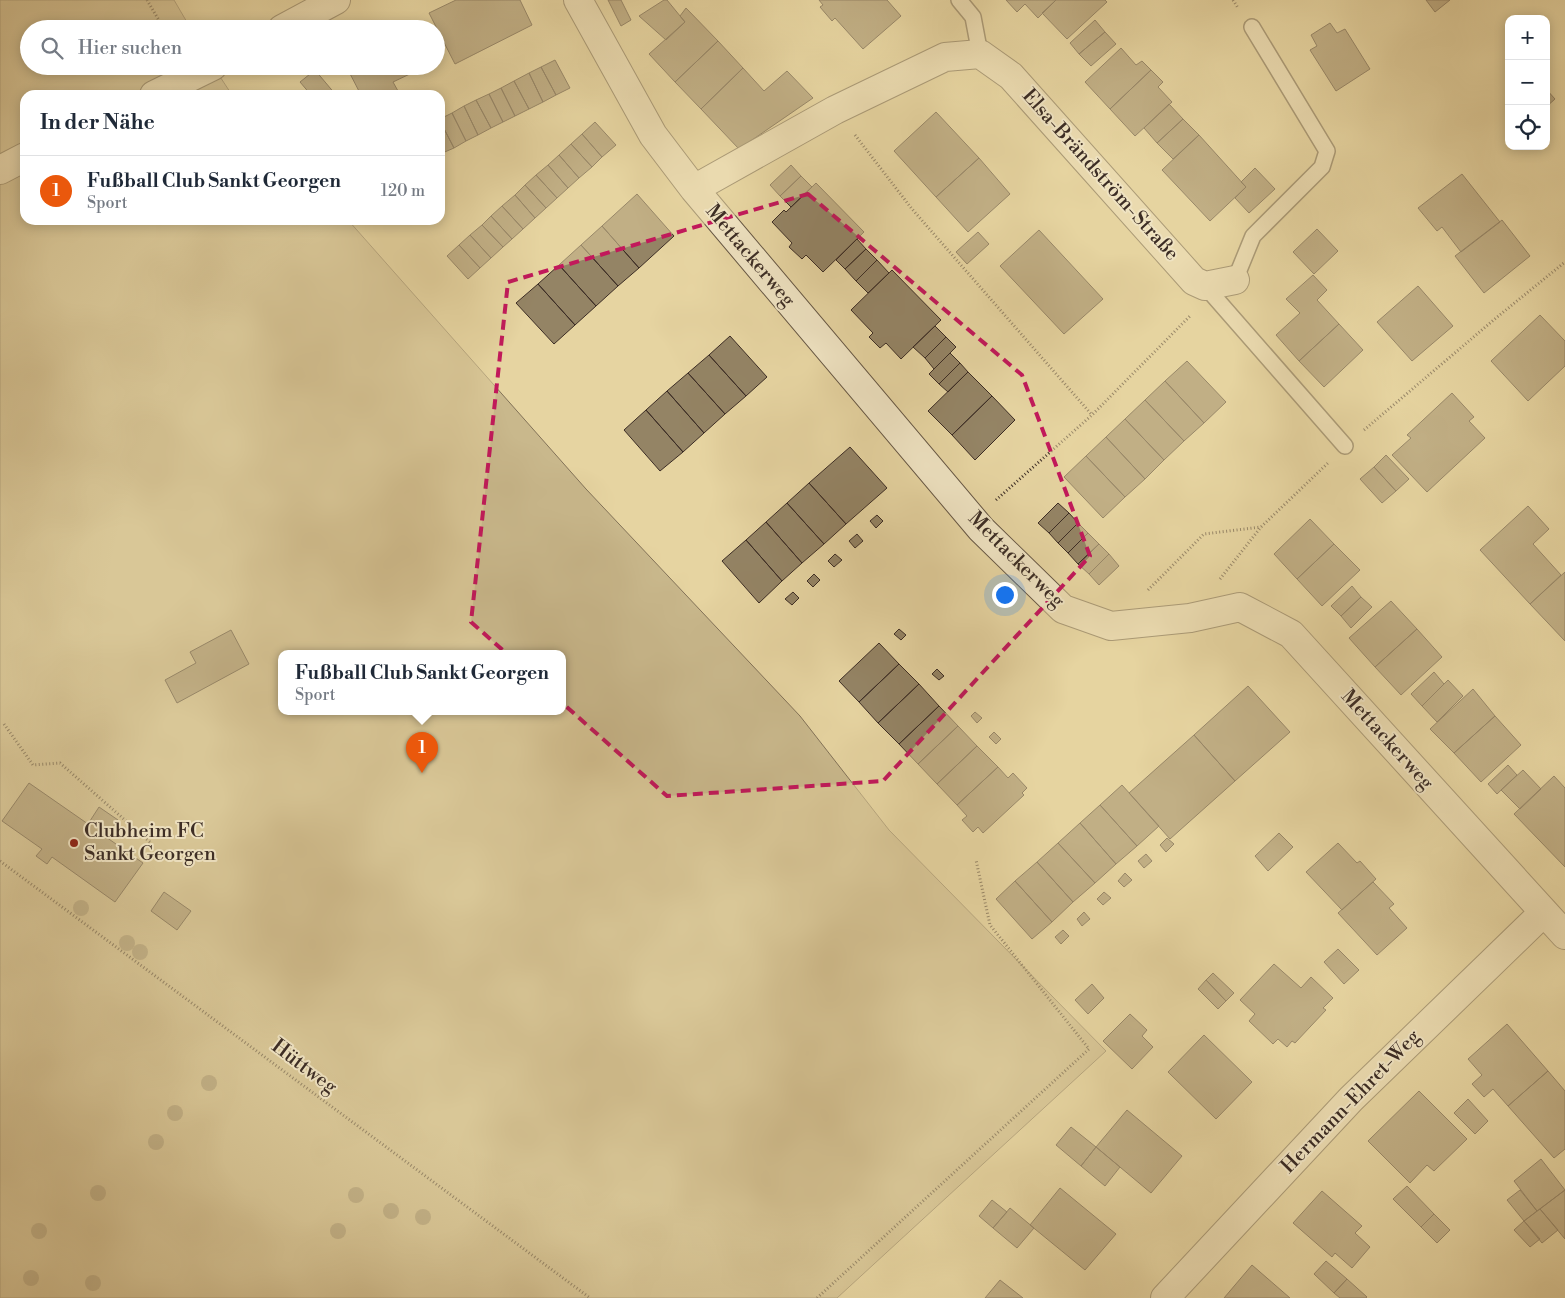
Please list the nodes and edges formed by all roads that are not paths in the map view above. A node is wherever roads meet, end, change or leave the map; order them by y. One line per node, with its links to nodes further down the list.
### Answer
1 (336, 0): 4 (street)
2 (578, 0): 11 (street, Mettackerweg)
3 (959, 0): 6 (lane)
4 (299, 20)
5 (1252, 27): 12 (lane)
6 (980, 54): 11 (street); 13 (street, Elsa-Brändström-Straße)
7 (195, 75): 8 (street)
8 (164, 90)
9 (20, 160): 10 (street)
10 (0, 170)
11 (694, 189): 15 (street, Mettackerweg)
12 (1235, 280): 13 (street)
13 (1205, 286): 14 (lane)
14 (1345, 446)
15 (1543, 913): 16 (street, Mettackerweg); 17 (street, Hermann-Ehret-Weg)
16 (1565, 935)
17 (1165, 1298)

